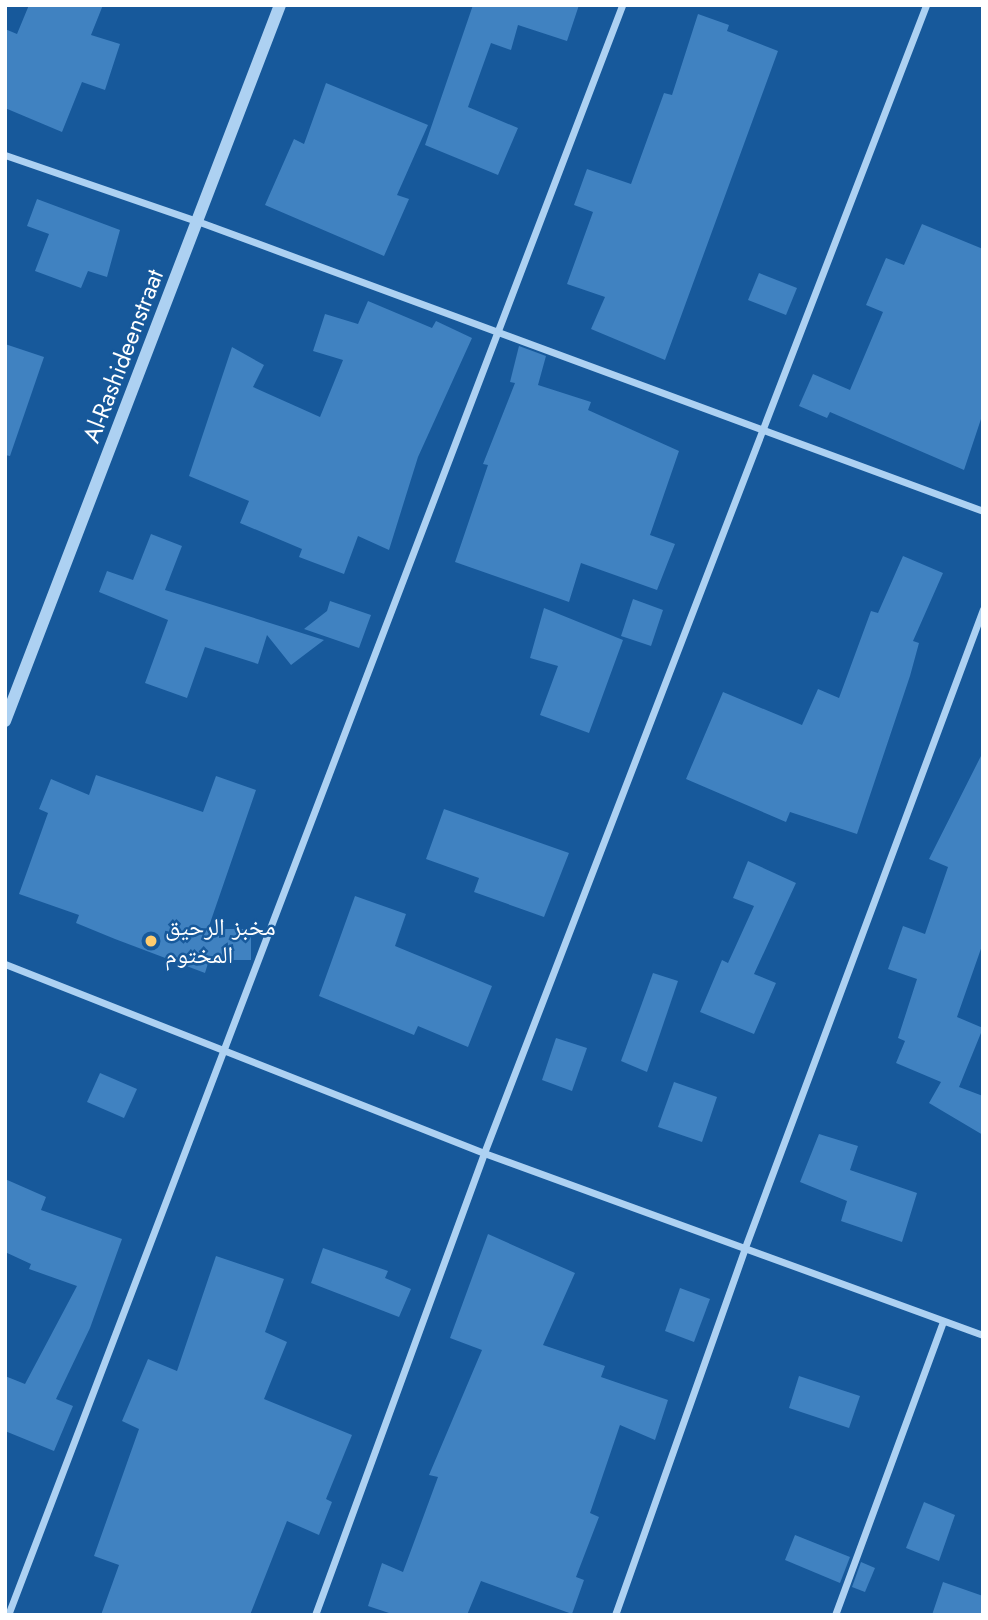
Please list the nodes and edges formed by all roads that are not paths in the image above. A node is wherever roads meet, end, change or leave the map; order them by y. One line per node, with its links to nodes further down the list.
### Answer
1 (280, 5): 5 (street, Al-Rashideenstraat)
2 (622, 5): 6 (street)
3 (926, 5): 7 (street)
4 (5, 155): 5 (street)
5 (197, 221): 6 (street); 10 (street, Al-Rashideenstraat)
6 (498, 331): 7 (street); 12 (street)
7 (764, 433): 8 (street); 13 (street)
8 (983, 511)
9 (983, 609): 14 (street)
10 (5, 721)
11 (5, 964): 12 (street)
12 (220, 1049): 13 (street); 17 (street)
13 (484, 1153): 14 (street); 18 (street)
14 (744, 1250): 15 (street); 19 (street)
15 (943, 1321): 16 (street); 20 (street)
16 (983, 1335)
17 (8, 1615)
18 (315, 1615)
19 (615, 1615)
20 (835, 1615)

